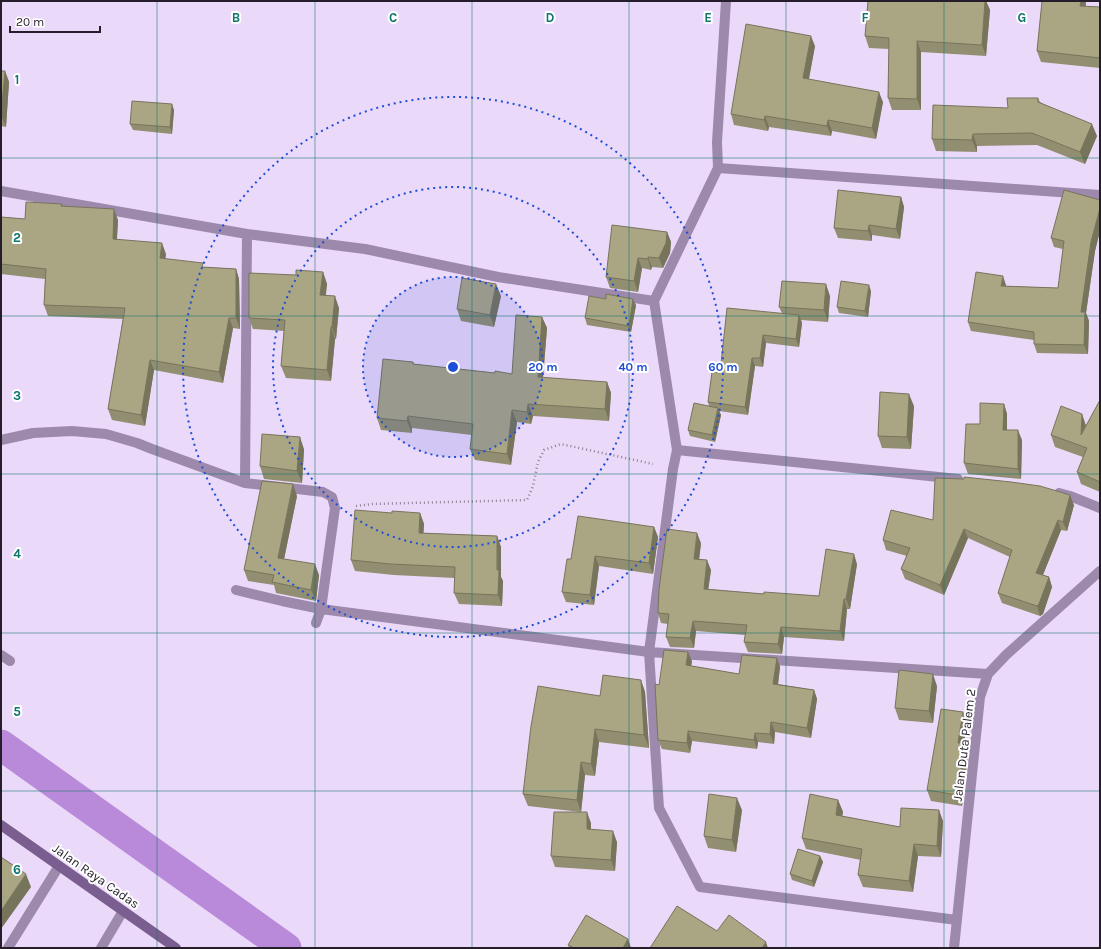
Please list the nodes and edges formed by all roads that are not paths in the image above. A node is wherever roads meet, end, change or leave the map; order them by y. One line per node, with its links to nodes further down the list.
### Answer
1 (726, 1): 2 (street)
2 (718, 168): 4 (street); 6 (street)
3 (1, 191): 5 (street)
4 (1100, 195)
5 (247, 234): 6 (street); 10 (street)
6 (654, 301): 8 (street)
7 (1, 440): 10 (street)
8 (677, 450): 9 (street); 17 (street)
9 (968, 480)
10 (245, 483): 15 (street)
11 (1051, 491): 12 (street)
12 (1100, 508)
13 (1100, 571): 20 (street, Jalan Duta Palem 2)
14 (236, 590): 15 (street)
15 (321, 609): 16 (street); 17 (street)
16 (316, 623)
17 (649, 652): 20 (street); 24 (street)
18 (1, 655): 19 (street)
19 (10, 661)
20 (988, 674): 24 (street, Jalan Duta Palem 2)
21 (1, 824): 22 (street, Jalan Raya Cadas)
22 (59, 866): 23 (street, Jalan Raya Cadas); 25 (street)
23 (123, 911): 26 (street); 27 (street, Jalan Raya Cadas)
24 (957, 920): 28 (street, Jalan Duta Palem 2)
25 (8, 948)
26 (101, 948)
27 (176, 948)
28 (954, 948)

